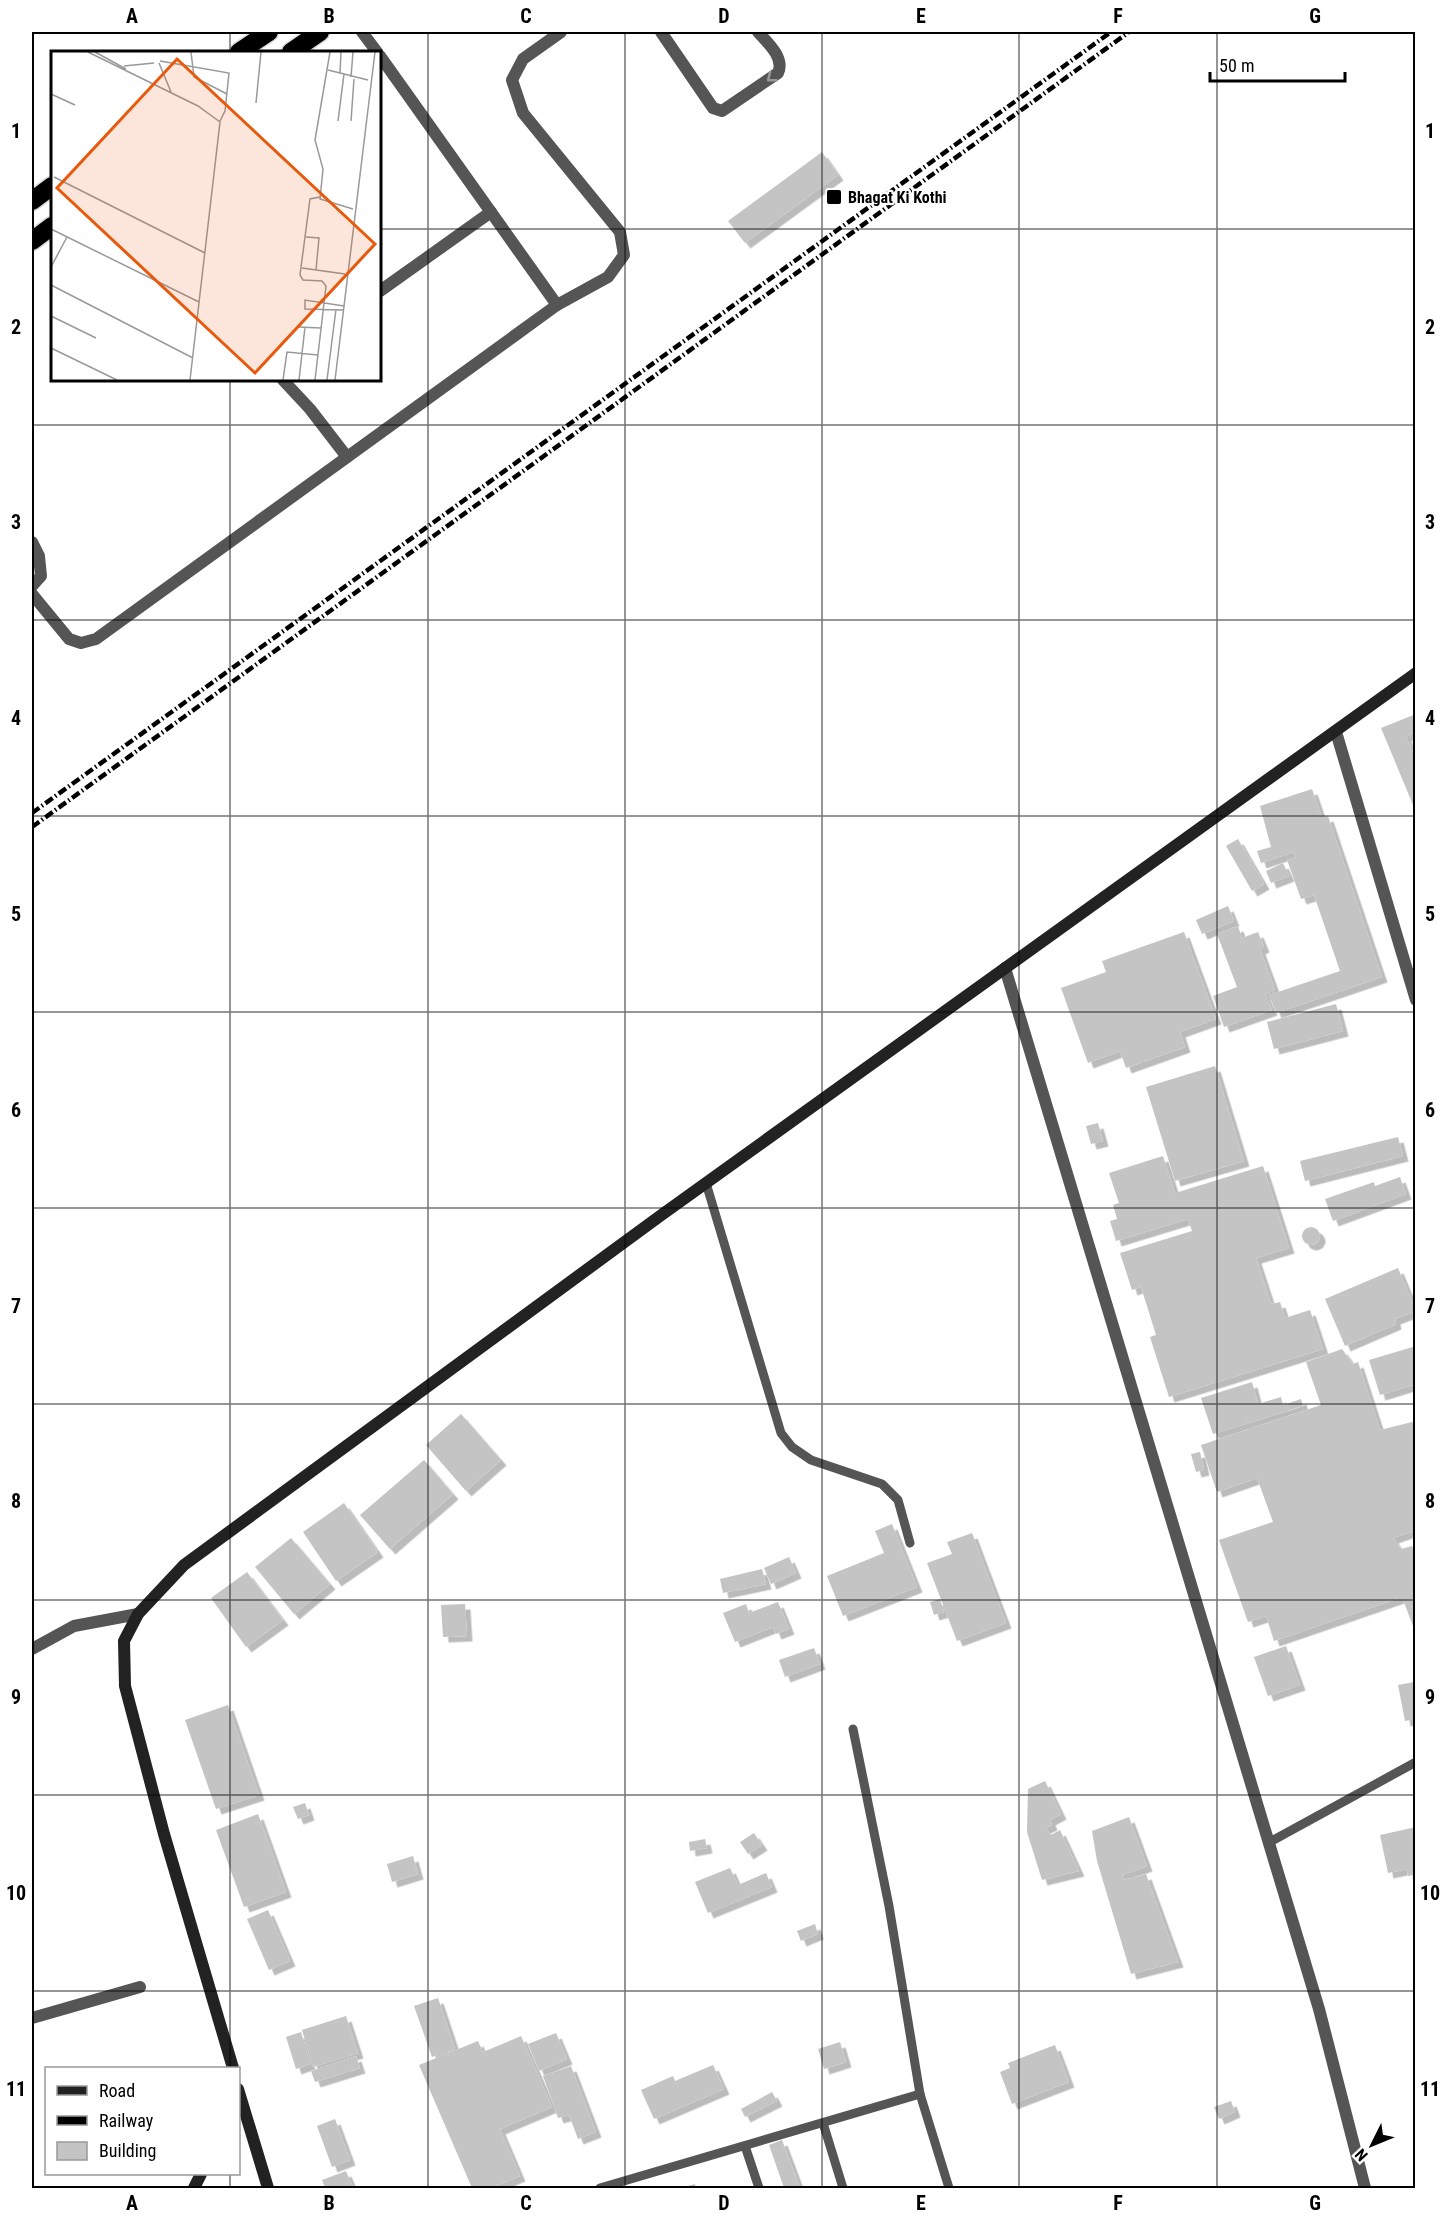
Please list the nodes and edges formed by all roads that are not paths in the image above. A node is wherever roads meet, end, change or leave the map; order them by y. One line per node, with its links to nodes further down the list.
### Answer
1 (269, 32): 7 (highway)
2 (320, 32): 8 (highway)
3 (362, 32): 9 (street)
4 (561, 32): 17 (street)
5 (661, 32): 6 (street, one-way to 5)
6 (758, 32)
7 (240, 51)
8 (292, 51)
9 (376, 51)
10 (381, 58): 13 (street)
11 (51, 187): 12 (highway)
12 (32, 201)
13 (491, 212): 16 (street); 17 (street)
14 (51, 227): 15 (highway)
15 (32, 241)
16 (381, 290)
17 (557, 305): 19 (street)
18 (284, 381): 19 (street)
19 (347, 457): 22 (street)
20 (32, 542): 21 (street)
21 (32, 586)
22 (32, 594)
23 (1416, 673): 24 (street)
24 (1336, 732): 25 (street); 26 (street)
25 (1005, 968): 27 (street); 33 (street)
26 (1416, 1000)
27 (706, 1183): 28 (lane); 29 (street)
28 (910, 1543)
29 (138, 1614): 30 (street); 36 (street)
30 (32, 1649)
31 (853, 1729): 37 (lane)
32 (1416, 1762): 33 (lane)
33 (1268, 1843): 46 (street)
34 (140, 1987): 35 (street)
35 (32, 2018)
36 (231, 2065)
37 (920, 2094): 39 (lane); 45 (lane)
38 (240, 2096): 41 (street)
39 (822, 2123): 40 (lane); 44 (lane)
40 (745, 2146): 42 (lane); 43 (lane)
41 (268, 2188)
42 (600, 2188)
43 (759, 2188)
44 (843, 2188)
45 (949, 2188)
46 (1365, 2188)

